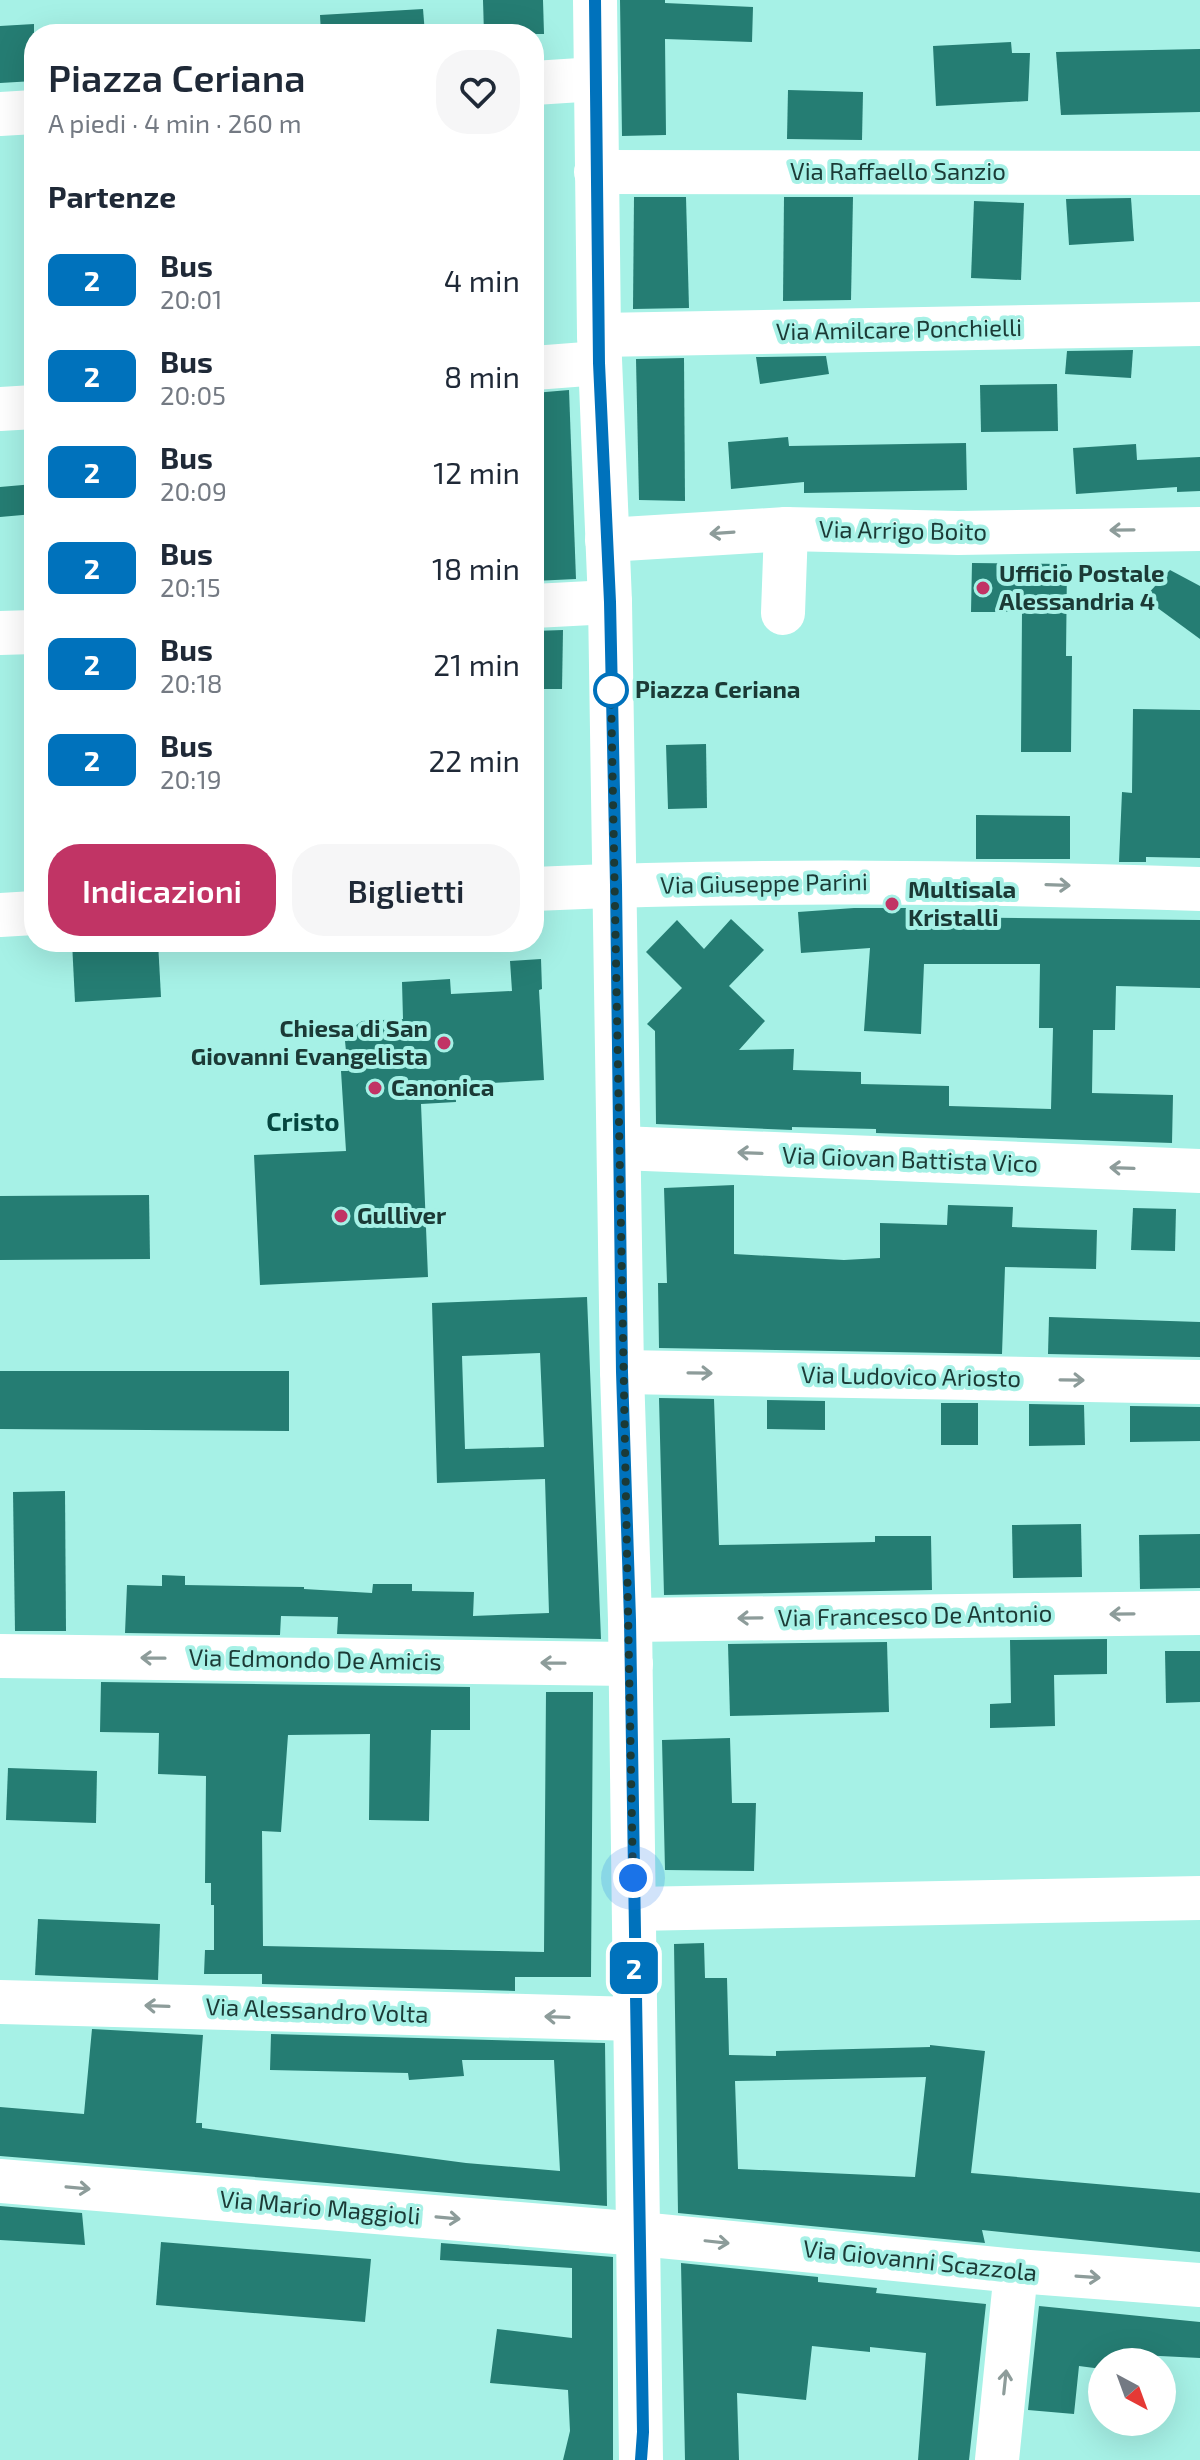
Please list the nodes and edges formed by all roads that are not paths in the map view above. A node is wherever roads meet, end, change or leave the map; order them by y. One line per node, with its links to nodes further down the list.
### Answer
1 (595, 0): 2 (street)
2 (596, 79): 3 (street); 6 (street)
3 (544, 82)
4 (24, 113): 5 (street)
5 (0, 114)
6 (596, 172): 7 (street, Via Raffaello Sanzio); 9 (street)
7 (1200, 173)
8 (1200, 324): 9 (street, Via Amilcare Ponchielli)
9 (599, 349): 10 (street, Via Amilcare Ponchielli); 15 (street)
10 (544, 365)
11 (24, 408): 12 (street)
12 (0, 409)
13 (786, 529): 14 (street, Via Arrigo Boito, one-way to 13); 15 (street, Via Arrigo Boito, one-way to 15); 18 (street)
14 (1200, 529)
15 (607, 540): 16 (street)
16 (610, 602): 17 (street); 21 (street)
17 (544, 605)
18 (783, 613)
19 (24, 632): 20 (street)
20 (0, 633)
21 (616, 885): 22 (street, Via Giuseppe Parini); 23 (street, Via Giuseppe Parini, one-way to 23); 26 (street)
22 (544, 889)
23 (1200, 889)
24 (24, 914): 25 (street)
25 (0, 915)
26 (620, 1148): 27 (street, Via Giovan Battista Vico, one-way to 26); 28 (street)
27 (1200, 1171)
28 (622, 1372): 29 (street, Via Ludovico Ariosto, one-way to 29); 31 (street)
29 (1200, 1382)
30 (1200, 1613): 31 (street, Via Francesco De Antonio, one-way to 31)
31 (630, 1620): 33 (street)
32 (0, 1656): 33 (street, Via Edmondo De Amicis, one-way to 32)
33 (631, 1664): 35 (street)
34 (1200, 1898): 35 (street)
35 (634, 1909): 37 (street)
36 (0, 2002): 37 (street, Via Alessandro Volta, one-way to 36)
37 (635, 2019): 39 (street)
38 (0, 2181): 39 (street, Via Mario Maggioli, one-way to 39)
39 (640, 2234): 40 (street, Via Giovanni Scazzola, one-way to 40); 42 (street)
40 (1016, 2271): 41 (street, Via Giovanni Scazzola, one-way to 41); 43 (street, one-way to 40)
41 (1200, 2285)
42 (641, 2460)
43 (997, 2460)

